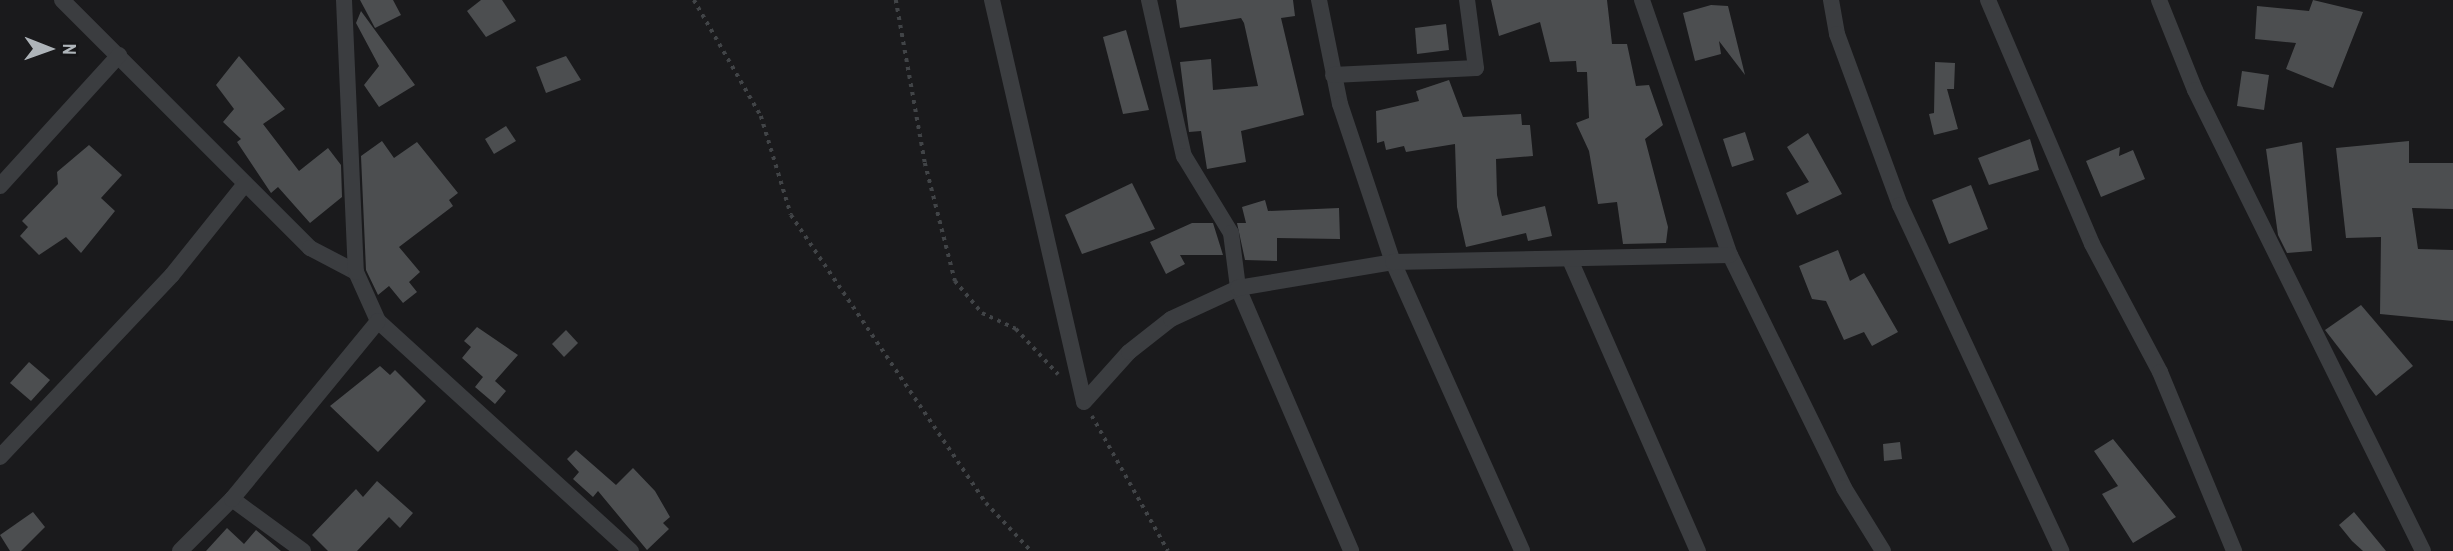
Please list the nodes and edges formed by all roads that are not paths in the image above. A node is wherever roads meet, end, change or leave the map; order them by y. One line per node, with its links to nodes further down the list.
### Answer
1 (62, 0): 11 (street)
2 (344, 0): 18 (street)
3 (992, 0): 19 (street)
4 (1149, 0): 19 (street)
5 (1319, 0): 12 (street)
6 (1467, 0): 12 (street)
7 (1642, 0): 15 (street)
8 (1831, 0): 30 (street)
9 (1989, 0): 31 (street)
10 (2159, 0): 32 (street)
11 (118, 55): 13 (street); 14 (street)
12 (1334, 75): 17 (street)
13 (244, 184): 18 (street); 21 (street)
14 (0, 186)
15 (1730, 255): 16 (street); 29 (street)
16 (1571, 261): 17 (street); 28 (street)
17 (1394, 262): 19 (street); 27 (street)
18 (356, 272): 20 (street)
19 (1237, 288): 26 (street)
20 (378, 321): 22 (street); 25 (street)
21 (0, 457)
22 (232, 499): 23 (street); 24 (street)
23 (180, 551)
24 (303, 551)
25 (631, 551)
26 (1351, 551)
27 (1522, 551)
28 (1699, 551)
29 (1884, 551)
30 (2061, 551)
31 (2234, 551)
32 (2423, 551)

